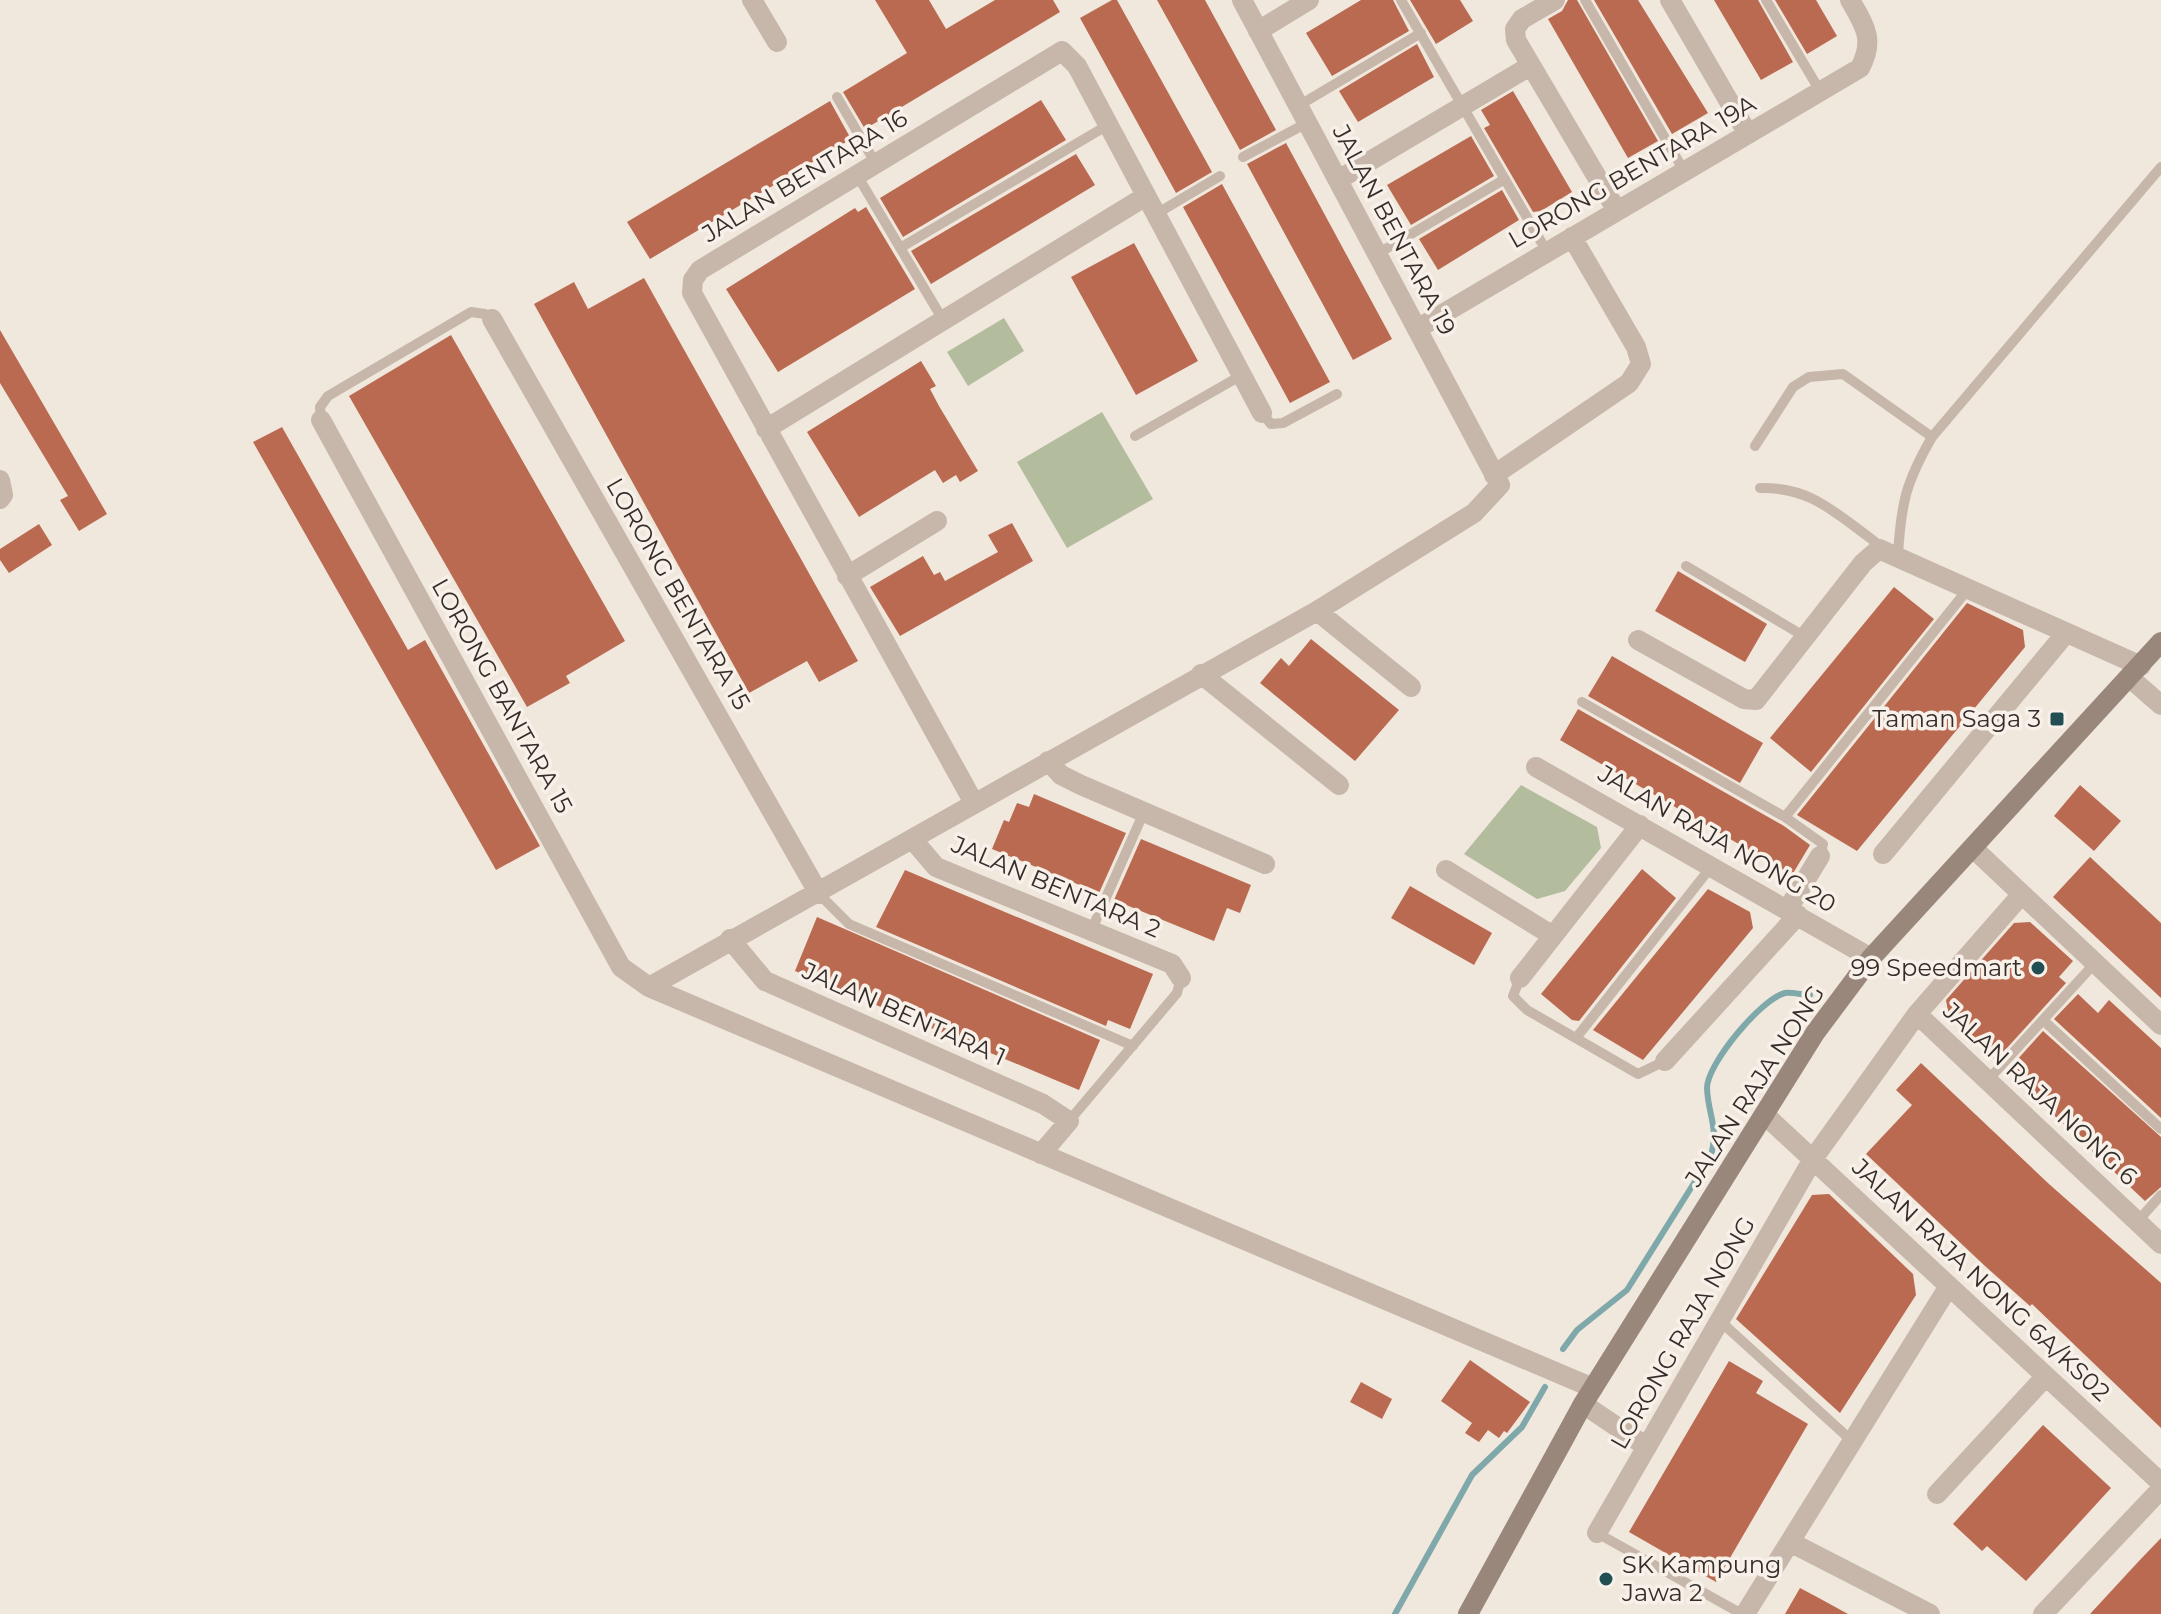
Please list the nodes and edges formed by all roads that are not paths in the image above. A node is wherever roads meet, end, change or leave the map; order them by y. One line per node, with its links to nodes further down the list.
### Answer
1 (752, 0): 12 (street)
2 (1242, 0): 10 (street, JALAN BENTARA 19)
3 (1309, 0): 10 (street)
4 (1401, 0): 11 (lane)
5 (1555, 0): 13 (street)
6 (1585, 0): 23 (lane)
7 (1670, 0): 19 (street)
8 (1766, 0): 14 (lane)
9 (1850, 0): 14 (street, LORONG BENTARA 19A)
10 (1258, 31): 17 (street, JALAN BENTARA 19)
11 (1421, 33): 16 (lane); 17 (lane)
12 (777, 42)
13 (1530, 66): 16 (street); 29 (street)
14 (1820, 91): 19 (street, LORONG BENTARA 19A)
15 (837, 97): 21 (lane)
16 (1463, 106): 26 (lane); 27 (street)
17 (1302, 114): 20 (lane); 27 (street, JALAN BENTARA 19)
18 (1108, 125): 21 (street, JALAN BENTARA 16); 28 (street, JALAN BENTARA 16); 31 (lane)
19 (1748, 134): 23 (street, LORONG BENTARA 19A)
20 (1243, 157)
21 (876, 164): 24 (street, JALAN BENTARA 16)
22 (2161, 167): 43 (lane)
23 (1684, 171): 29 (street, LORONG BENTARA 19A)
24 (857, 175): 31 (lane); 41 (street, JALAN BENTARA 16)
25 (1220, 176): 28 (lane)
26 (1505, 179): 32 (lane); 33 (lane)
27 (1338, 180): 33 (street, JALAN BENTARA 19)
28 (1151, 205): 35 (street); 37 (street, JALAN BENTARA 16)
29 (1617, 211): 30 (street, LORONG BENTARA 19A)
30 (1572, 237): 32 (street, LORONG BENTARA 19A); 46 (street)
31 (900, 248): 35 (lane)
32 (1547, 252): 36 (street, LORONG BENTARA 19A)
33 (1377, 254): 36 (street, JALAN BENTARA 19)
34 (492, 319): 40 (lane); 78 (street, LORONG BENTARA 15)
35 (943, 320): 41 (street)
36 (1417, 329): 46 (street, JALAN BENTARA 19)
37 (1242, 375): 39 (street, JALAN BENTARA 16); 42 (lane)
38 (1337, 394): 39 (lane)
39 (1262, 413)
40 (321, 420): 88 (street, LORONG BANTARA 15)
41 (766, 429): 52 (street, JALAN BENTARA 16)
42 (1135, 436)
43 (1932, 437): 44 (lane); 50 (lane)
44 (1755, 446)
45 (0, 480): 48 (street)
46 (1497, 480): 54 (street)
47 (1760, 488): 50 (lane)
48 (0, 499)
49 (937, 521): 52 (street)
50 (1888, 552): 53 (street); 56 (street)
51 (1686, 566): 56 (lane)
52 (847, 576): 67 (street, JALAN BENTARA 16)
53 (1968, 589): 55 (street); 69 (lane)
54 (1317, 611): 60 (street); 61 (street)
55 (2066, 633): 59 (street); 73 (street)
56 (1807, 638): 57 (street)
57 (1638, 640)
58 (2161, 642): 59 (main road, JALAN RAJA NONG)
59 (2135, 672): 63 (street); 72 (main road, JALAN RAJA NONG)
60 (1201, 674): 64 (street); 66 (street)
61 (1411, 687)
62 (1582, 702): 69 (lane)
63 (2161, 705)
64 (1048, 761): 67 (street); 68 (street)
65 (1536, 767): 70 (street, JALAN RAJA NONG 20)
66 (1339, 785)
67 (974, 803): 71 (street)
68 (1144, 812): 75 (street); 81 (lane)
69 (1785, 817): 74 (lane)
70 (1640, 825): 76 (street, JALAN RAJA NONG 20); 82 (street)
71 (913, 840): 78 (street); 81 (street, JALAN BENTARA 2)
72 (1974, 849): 79 (street); 84 (main road, JALAN RAJA NONG)
73 (1883, 854)
74 (1820, 856): 80 (street)
75 (1265, 864)
76 (1712, 866): 80 (street, JALAN RAJA NONG 20); 92 (lane)
77 (1446, 870): 82 (street)
78 (819, 894): 83 (street); 93 (lane)
79 (2022, 894): 85 (street); 89 (street, LORONG RAJA NONG)
80 (1793, 912): 84 (street, JALAN RAJA NONG 20); 94 (street)
81 (1092, 929): 86 (street, JALAN BENTARA 2)
82 (1553, 936): 87 (street)
83 (730, 939): 88 (street); 97 (street, JALAN BENTARA 1)
84 (1871, 958): 96 (main road, JALAN RAJA NONG)
85 (2095, 963): 90 (lane); 91 (street)
86 (1181, 978): 93 (lane)
87 (1520, 978): 92 (lane)
88 (649, 987): 99 (street, LORONG BANTARA 15)
89 (1917, 1014): 95 (street, JALAN RAJA NONG 6); 100 (street, LORONG RAJA NONG)
90 (2043, 1020): 95 (lane); 98 (lane)
91 (2161, 1025)
92 (1576, 1038): 94 (lane)
93 (1133, 1046): 97 (lane)
94 (1665, 1061)
95 (1988, 1080): 102 (street, JALAN RAJA NONG 6)
96 (1766, 1116): 100 (street, JALAN RAJA NONG 6A/KS02); 107 (main road, JALAN RAJA NONG)
97 (1069, 1121): 99 (street)
98 (2161, 1129)
99 (1041, 1154): 107 (street, LORONG BANTARA 15)
100 (1813, 1159): 104 (street, JALAN RAJA NONG 6A/KS02); 105 (street, LORONG RAJA NONG)
101 (2161, 1195): 102 (lane)
102 (2137, 1222): 103 (street, JALAN RAJA NONG 6)
103 (2161, 1244)
104 (1949, 1286): 106 (street, JALAN RAJA NONG 6A/KS02); 108 (street)
105 (1720, 1321): 108 (lane); 109 (street, LORONG RAJA NONG)
106 (2046, 1376): 110 (street, JALAN RAJA NONG 6A/KS02); 111 (street)
107 (1588, 1396): 109 (street, LORONG BANTARA 15); 114 (main road, JALAN RAJA NONG)
108 (1852, 1441): 113 (street)
109 (1647, 1447): 112 (street, LORONG RAJA NONG)
110 (2161, 1486): 117 (street)
111 (1937, 1494)
112 (1597, 1533): 115 (lane)
113 (1790, 1542): 115 (street); 116 (street)
114 (1468, 1614)
115 (1743, 1614)
116 (1930, 1614)
117 (2043, 1614)

